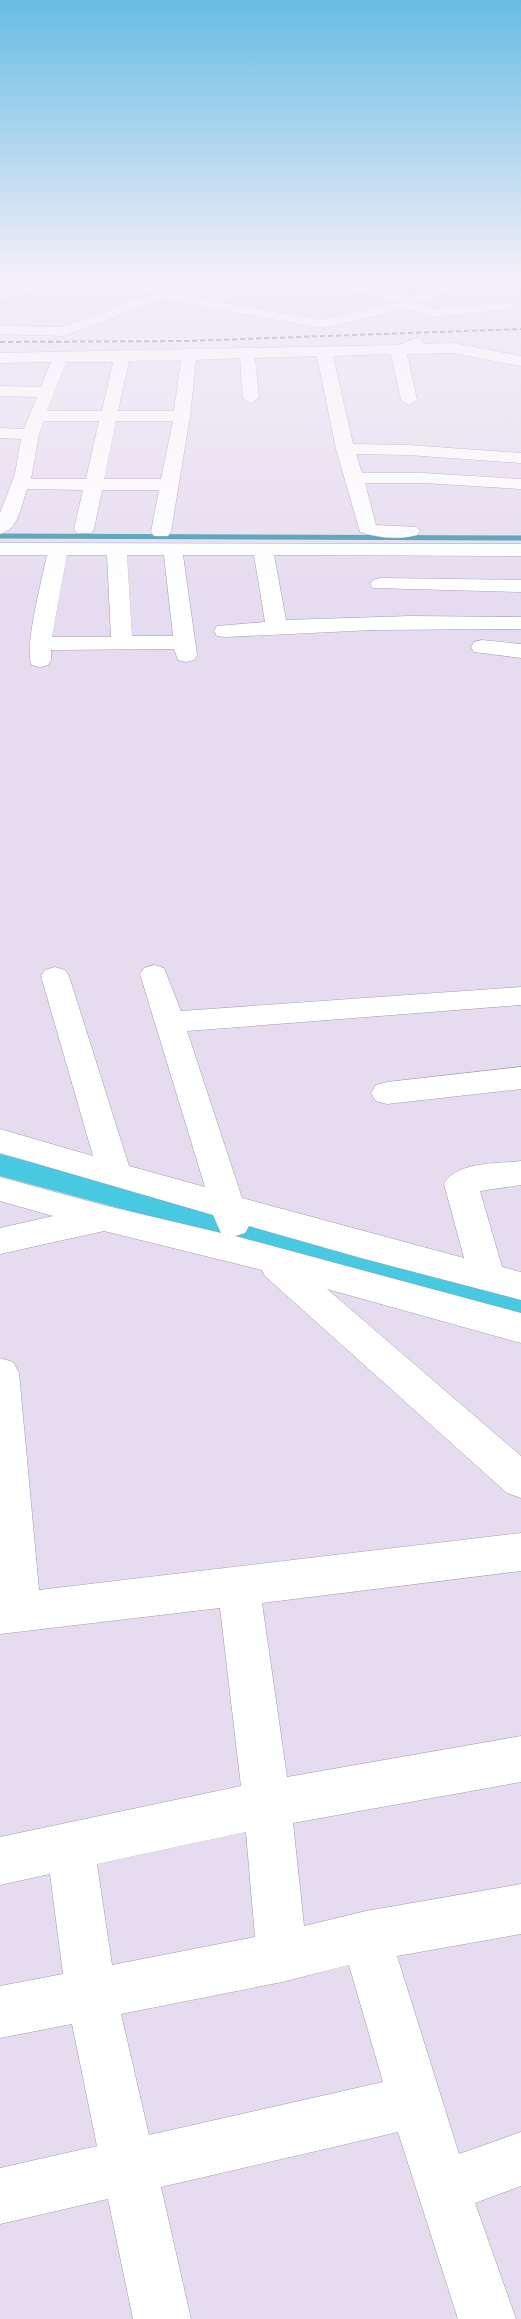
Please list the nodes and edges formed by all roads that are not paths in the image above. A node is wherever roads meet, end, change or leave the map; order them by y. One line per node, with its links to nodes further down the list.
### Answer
1 (51, 382): 8 (street)
2 (117, 382): 13 (street)
3 (186, 382): 14 (street)
4 (250, 382): 9 (street)
5 (331, 382): 17 (street)
6 (405, 382): 10 (street)
7 (0, 392): 8 (street)
8 (48, 392): 12 (street)
9 (251, 398)
10 (409, 400)
11 (21, 410): 12 (street)
12 (39, 413): 13 (street); 16 (street)
13 (111, 416): 14 (street); 22 (street)
14 (182, 416): 23 (street)
15 (0, 433): 16 (street)
16 (30, 434): 19 (street)
17 (345, 449): 18 (street); 20 (street)
18 (521, 458)
19 (13, 478): 22 (street); 24 (street)
20 (355, 478): 21 (street); 26 (street)
21 (521, 484)
22 (93, 485): 23 (street); 25 (street)
23 (169, 485): 27 (street)
24 (0, 528)
25 (84, 529)
26 (425, 531)
27 (161, 532)
28 (0, 549): 29 (street)
29 (58, 549): 30 (street); 41 (street)
30 (117, 550): 32 (street); 41 (street)
31 (521, 550): 34 (street)
32 (172, 551): 33 (street); 41 (street)
33 (263, 551): 34 (street); 39 (street)
34 (372, 551): 35 (street)
35 (380, 584): 36 (street); 38 (street)
36 (521, 586)
37 (521, 623): 38 (street)
38 (389, 624): 39 (street)
39 (277, 627): 40 (street)
40 (225, 631)
41 (122, 643)
42 (482, 647): 43 (street)
43 (520, 656)
44 (154, 974): 47 (street)
45 (55, 976): 52 (street)
46 (521, 996): 47 (street)
47 (168, 1022): 55 (street)
48 (521, 1078): 49 (street)
49 (387, 1093)
50 (2, 1133): 52 (street)
51 (521, 1173): 58 (street)
52 (115, 1175): 55 (street)
53 (0, 1189): 54 (street)
54 (103, 1218): 55 (street); 56 (street)
55 (230, 1228): 57 (street); 58 (street)
56 (0, 1241)
57 (271, 1260): 59 (street); 62 (street)
58 (512, 1283)
59 (521, 1328)
60 (0, 1373): 61 (street)
61 (4, 1452): 65 (street)
62 (521, 1480)
63 (521, 1552): 64 (street)
64 (238, 1586): 65 (street); 67 (street)
65 (10, 1613)
66 (521, 1758): 67 (street)
67 (267, 1804): 68 (street); 72 (street)
68 (70, 1847): 69 (street); 73 (street)
69 (0, 1860)
70 (521, 1909): 71 (street)
71 (366, 1936): 72 (street); 75 (street)
72 (282, 1957): 73 (street)
73 (91, 1994): 74 (street); 77 (street)
74 (0, 2012)
75 (414, 2102): 77 (street); 78 (street)
76 (521, 2159): 78 (street)
77 (129, 2166): 79 (street); 80 (street)
78 (442, 2188): 81 (street)
79 (0, 2196)
80 (162, 2319)
81 (487, 2319)

